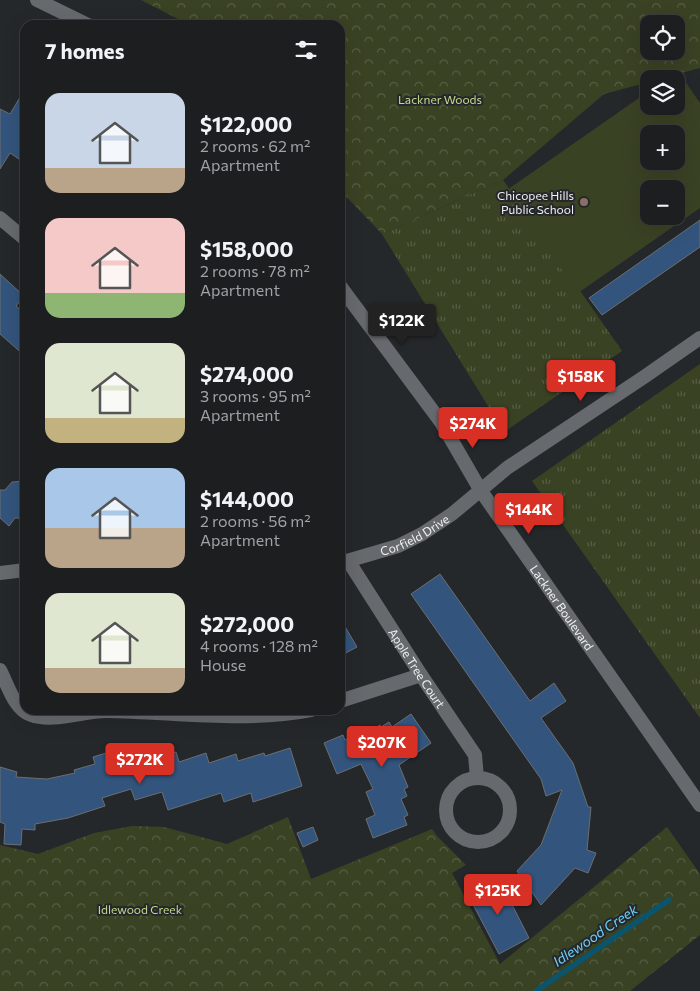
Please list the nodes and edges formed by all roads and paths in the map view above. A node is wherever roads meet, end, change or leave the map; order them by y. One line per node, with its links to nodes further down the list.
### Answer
1 (37, 0): 2 (street)
2 (78, 20)
3 (0, 218): 4 (street)
4 (20, 234)
5 (345, 293): 7 (street, Lackner Boulevard)
6 (700, 338): 7 (street, Corfield Drive)
7 (481, 491): 8 (street, Corfield Drive); 21 (street, Lackner Boulevard)
8 (345, 562)
9 (345, 563): 13 (street, Apple Tree Court)
10 (20, 571): 11 (street)
11 (0, 573)
12 (0, 670): 15 (street)
13 (421, 675): 14 (street); 20 (street, Apple Tree Court)
14 (345, 699)
15 (20, 709)
16 (31, 715): 17 (street)
17 (70, 715)
18 (195, 715): 19 (street)
19 (260, 715)
20 (477, 778): 20 (street)
21 (700, 805)

